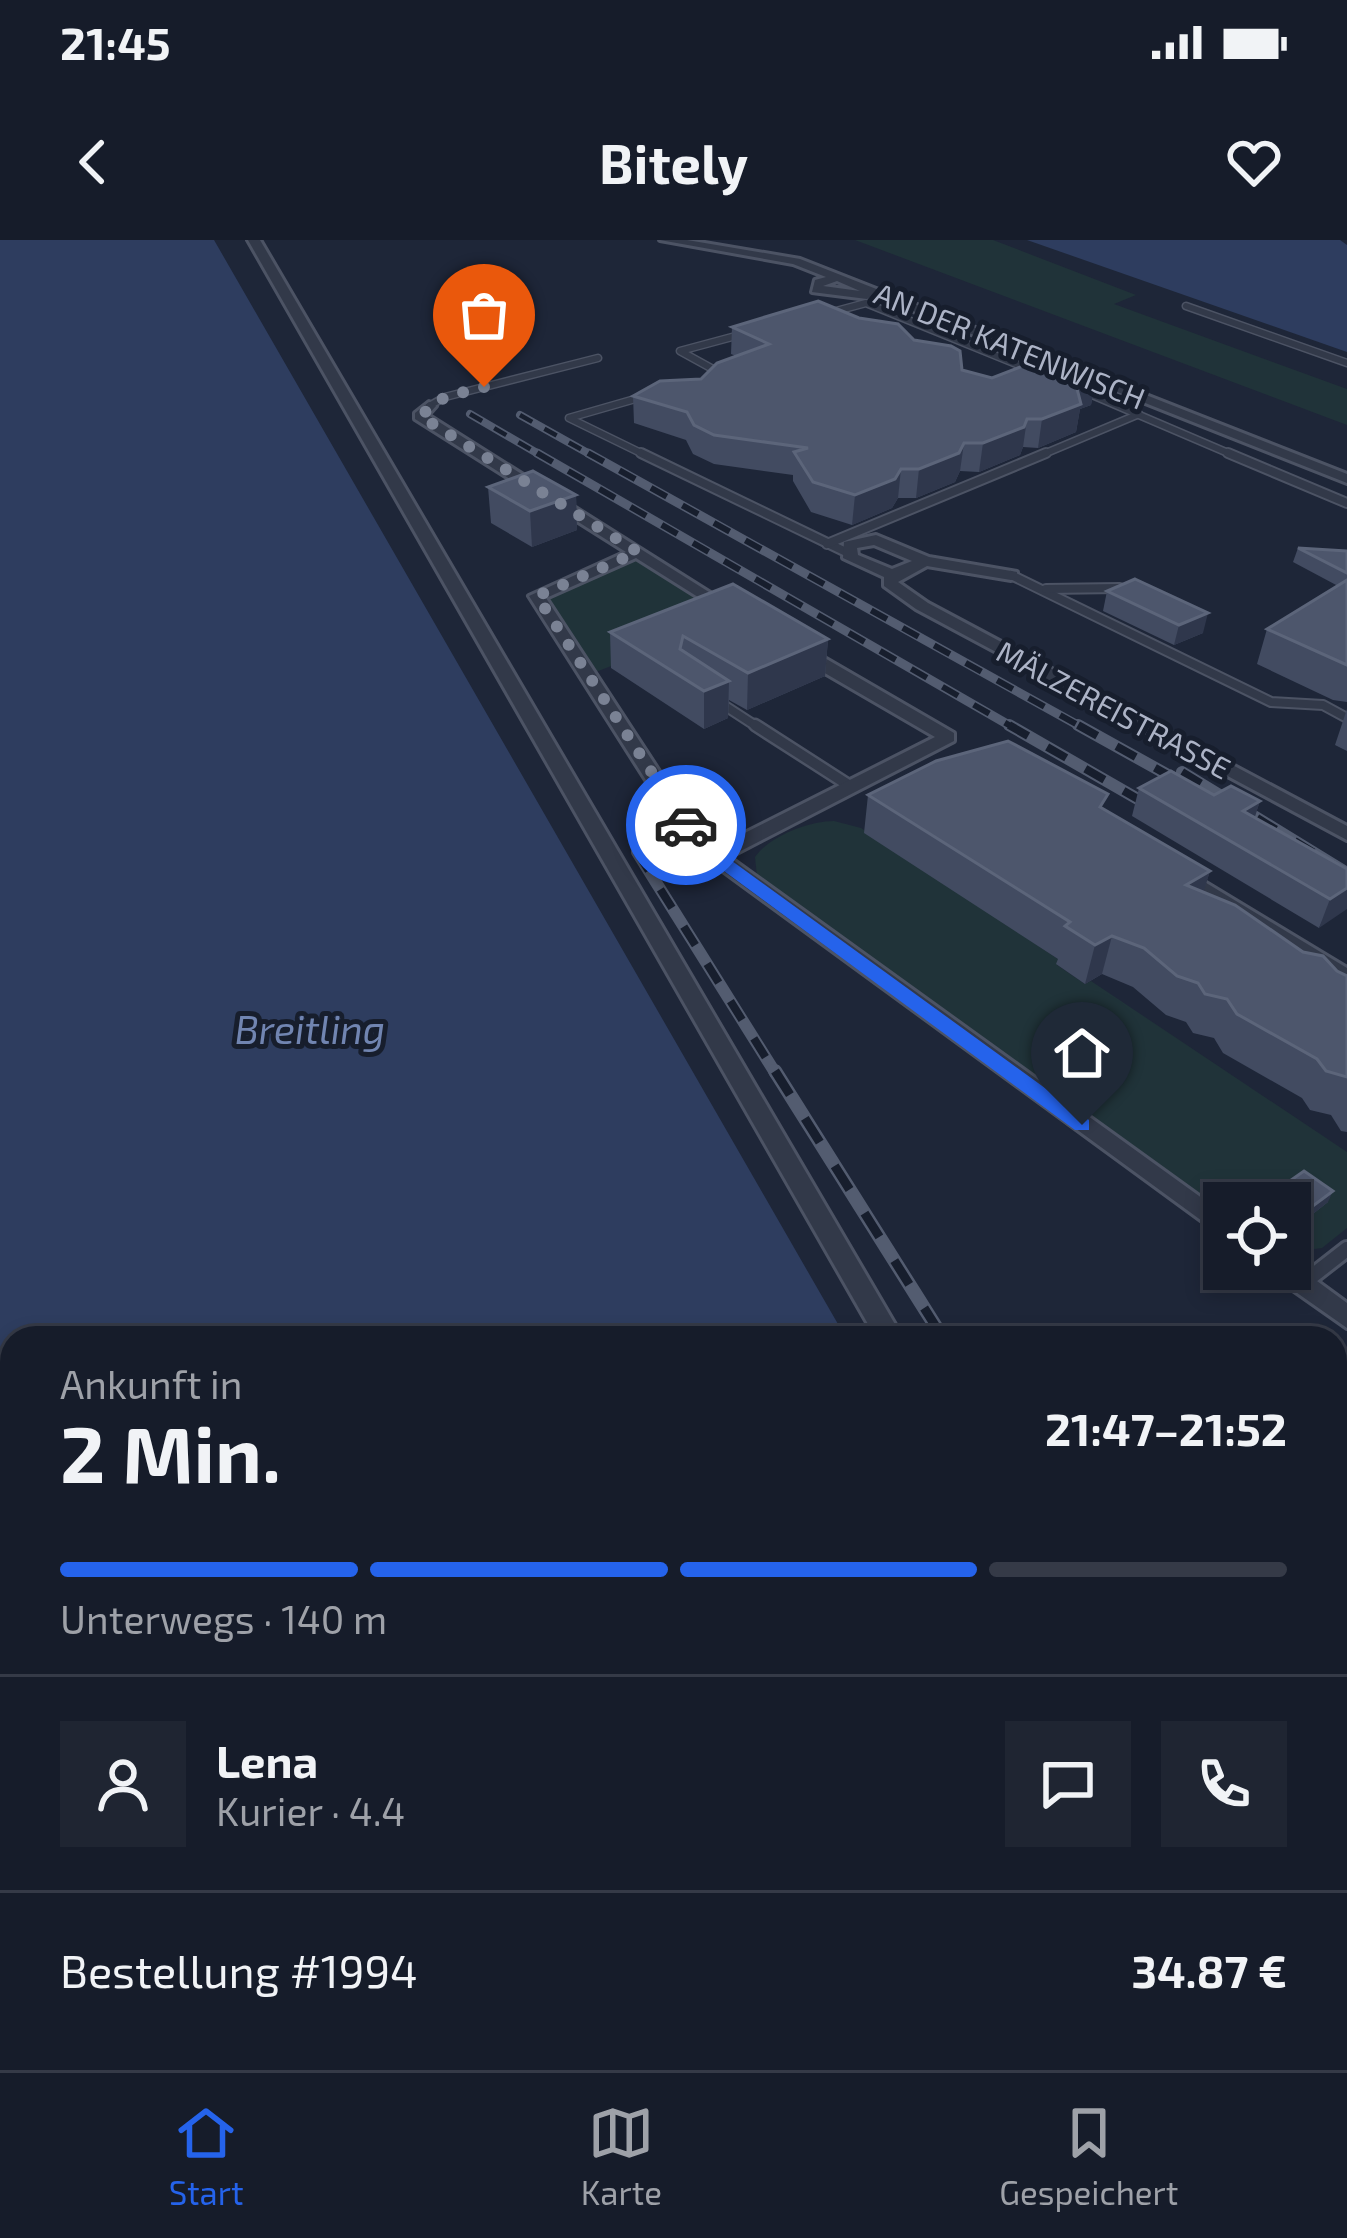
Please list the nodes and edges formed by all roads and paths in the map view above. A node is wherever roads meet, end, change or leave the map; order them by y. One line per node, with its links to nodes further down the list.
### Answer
1 (254, 240): 42 (street)
2 (666, 240): 3 (street, AN DER KATENWISCH)
3 (841, 277): 4 (street, AN DER KATENWISCH); 4 (street)
4 (884, 295): 16 (street, AN DER KATENWISCH)
5 (1186, 305): 9 (lane)
6 (819, 315): 11 (lane)
7 (750, 333): 10 (lane)
8 (598, 358): 14 (lane)
9 (1347, 363)
10 (700, 380)
11 (1055, 380)
12 (1076, 389): 15 (lane)
13 (656, 392): 18 (lane)
14 (429, 406): 19 (street)
15 (1139, 414): 17 (lane); 18 (lane)
16 (1347, 479)
17 (1347, 503)
18 (826, 544): 20 (lane)
19 (638, 552): 26 (street); 34 (street)
20 (846, 552): 21 (street); 22 (street, MÄLZEREISTRASSE)
21 (925, 561): 22 (street); 23 (street)
22 (892, 575): 33 (street, MÄLZEREISTRASSE)
23 (1011, 575): 25 (lane)
24 (1120, 588): 25 (lane)
25 (1039, 589): 29 (lane)
26 (740, 617)
27 (782, 641): 30 (street)
28 (703, 692): 32 (lane)
29 (1347, 718)
30 (948, 737): 31 (street); 32 (street)
31 (968, 748)
32 (850, 786): 34 (street)
33 (1347, 834)
34 (715, 856): 37 (street)
35 (1203, 887): 36 (street)
36 (1347, 977)
37 (1203, 1212)
38 (1347, 1249): 39 (lane)
39 (1311, 1267)
40 (1311, 1290): 41 (street)
41 (1347, 1317)
42 (883, 1326)

